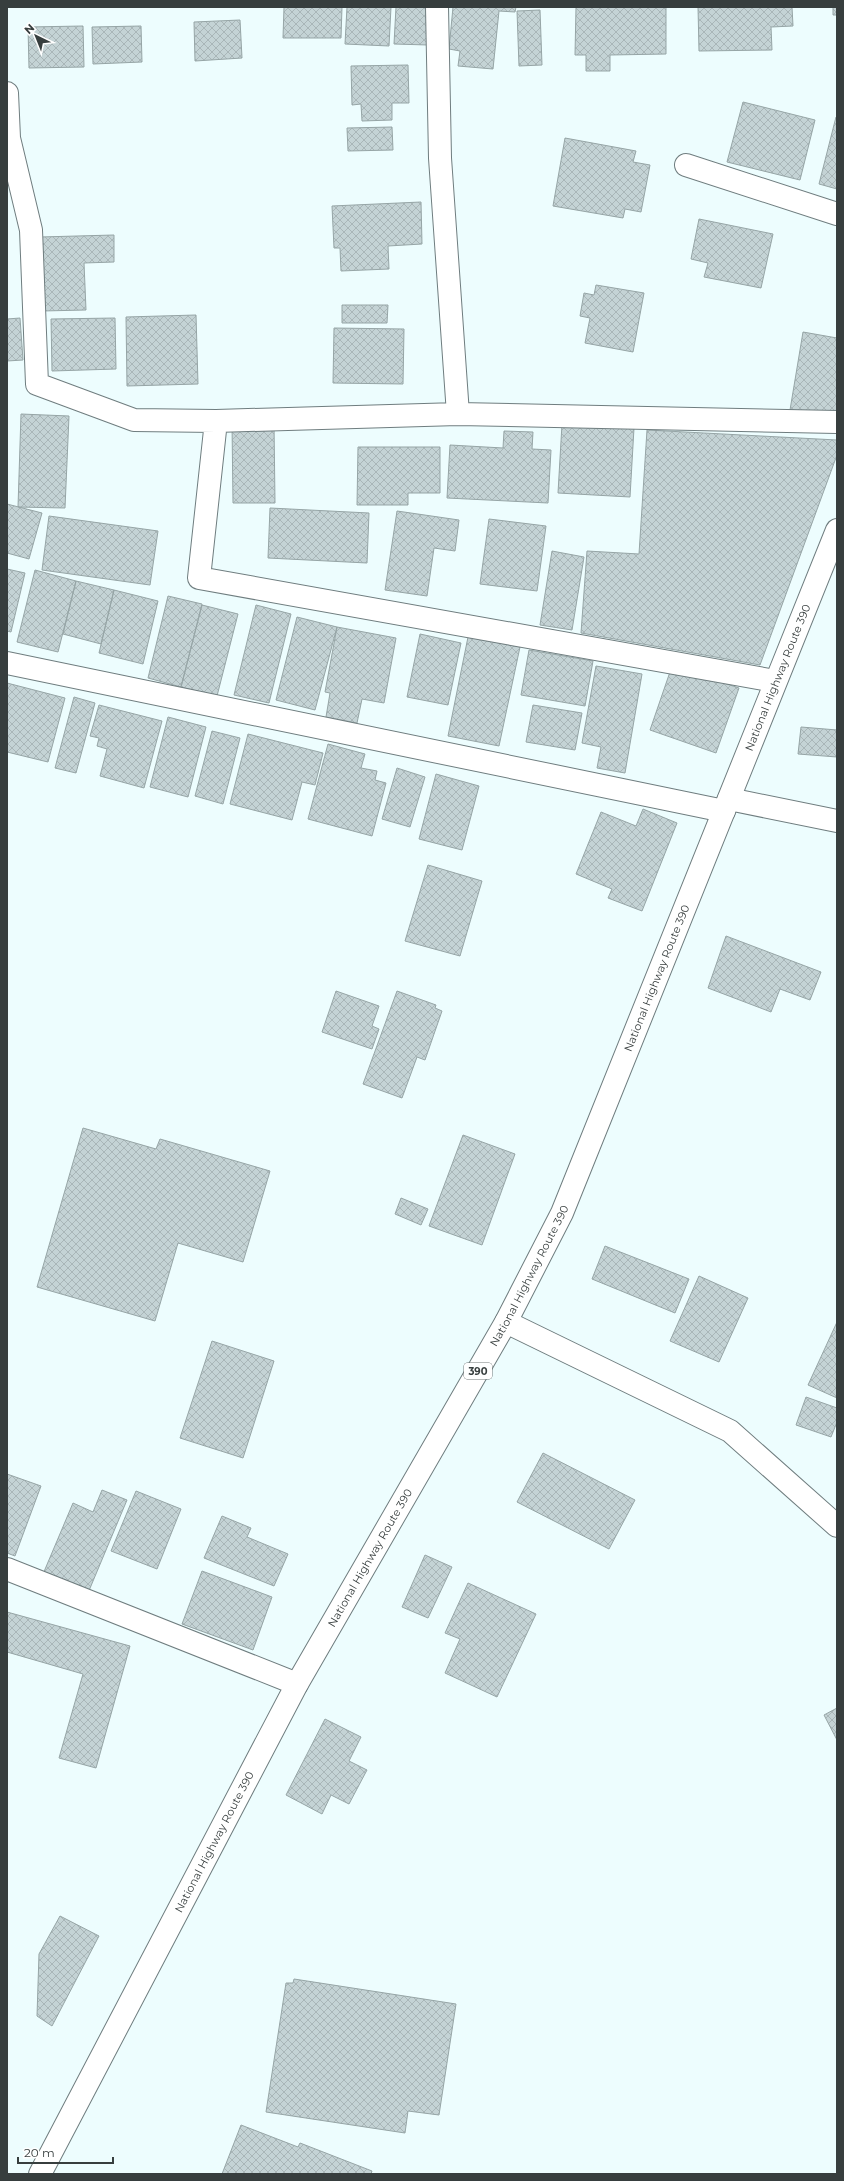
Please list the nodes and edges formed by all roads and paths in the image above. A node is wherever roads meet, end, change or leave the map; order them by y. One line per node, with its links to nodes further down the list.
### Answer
1 (437, 7): 5 (main road)
2 (7, 93): 6 (main road)
3 (686, 164): 4 (main road)
4 (837, 214)
5 (458, 414): 6 (main road); 7 (main road)
6 (216, 421): 10 (main road)
7 (837, 422)
8 (837, 530): 10 (main road, National Highway Route 390 / 390)
9 (7, 663): 11 (main road)
10 (775, 681): 11 (main road, National Highway Route 390 / 390)
11 (726, 805): 12 (main road); 13 (main road, National Highway Route 390 / 390)
12 (837, 821)
13 (506, 1322): 14 (main road); 16 (main road, National Highway Route 390 / 390)
14 (837, 1526)
15 (7, 1570): 16 (main road)
16 (297, 1684): 17 (main road, National Highway Route 390 / 390)
17 (40, 2174)

